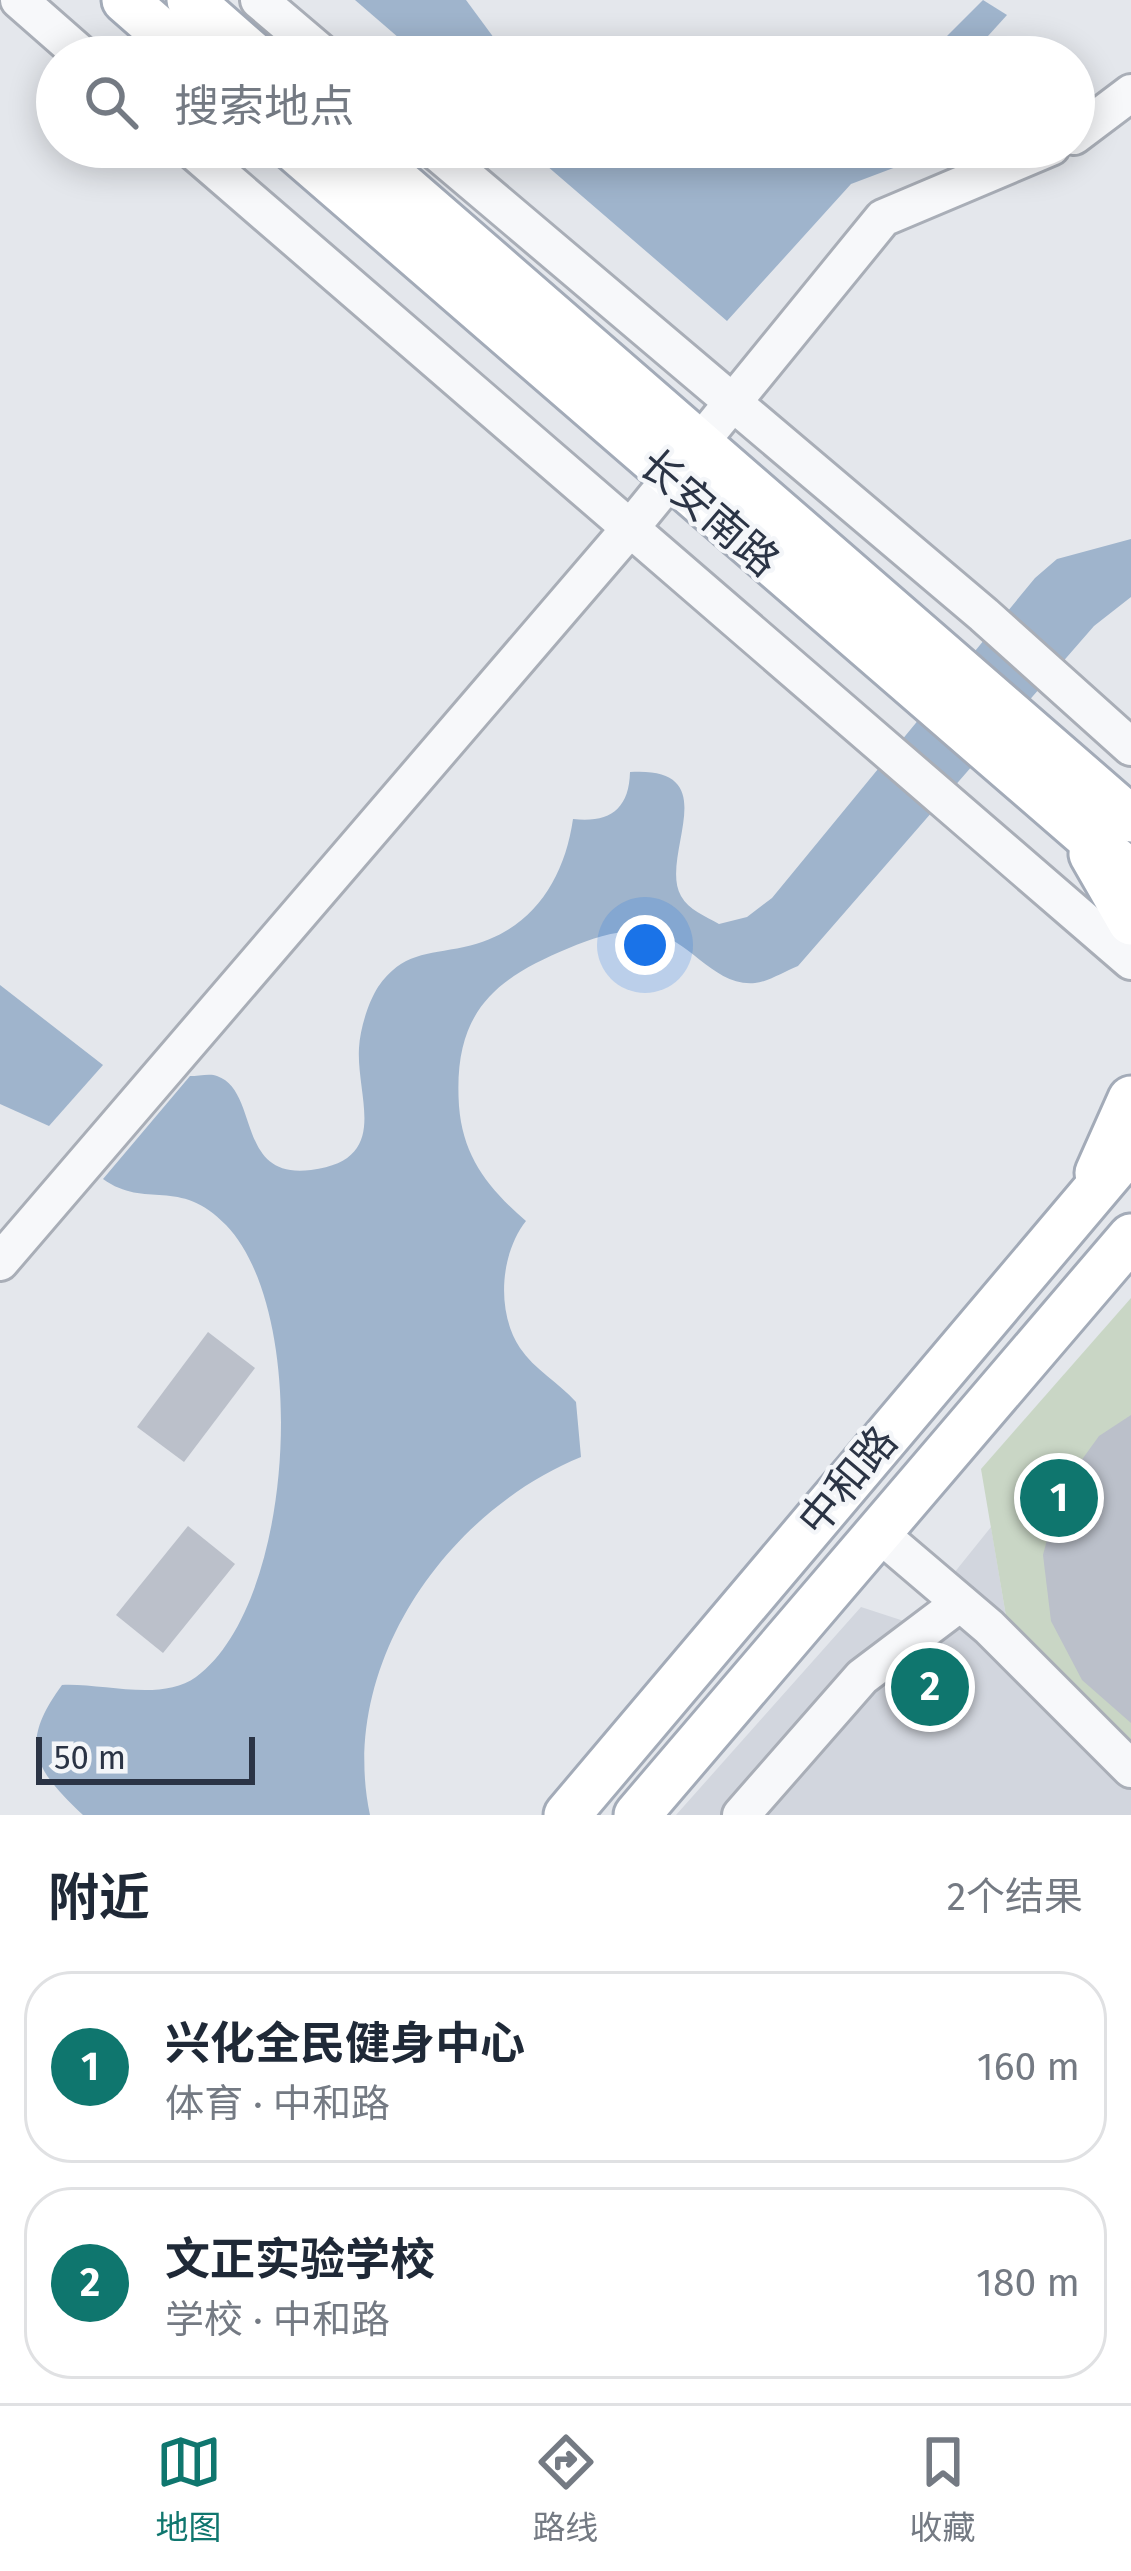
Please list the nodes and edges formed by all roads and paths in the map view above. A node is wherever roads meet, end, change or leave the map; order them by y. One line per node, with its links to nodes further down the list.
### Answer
1 (19, 0): 5 (street)
2 (125, 0): 6 (main road)
3 (190, 0): 7 (main road)
4 (259, 0): 8 (street)
5 (60, 36)
6 (166, 36)
7 (231, 36)
8 (301, 36)
9 (1131, 93): 10 (street)
10 (1095, 120)
11 (214, 168): 18 (street)
12 (318, 168): 17 (main road, 长安南路)
13 (380, 168): 17 (main road, 长安南路)
14 (456, 168): 16 (street)
15 (1002, 168): 16 (street)
16 (732, 404): 17 (street); 19 (street)
17 (683, 461): 18 (street); 20 (main road, 长安南路); 21 (main road, 长安南路)
18 (632, 526): 24 (street); 29 (street)
19 (1131, 747)
20 (1131, 819)
21 (1071, 821): 22 (main road, 长安南路); 23 (main road)
22 (1131, 874)
23 (1131, 922)
24 (1131, 961)
25 (1131, 1099): 27 (main road)
26 (1131, 1148): 27 (main road, 中和路)
27 (1087, 1196): 33 (main road, 中和路)
28 (1131, 1237): 30 (main road, 中和路)
29 (0, 1262)
30 (881, 1535): 31 (street); 34 (main road, 中和路)
31 (960, 1603): 32 (street); 35 (street)
32 (1131, 1769)
33 (567, 1815)
34 (637, 1815)
35 (741, 1815)

